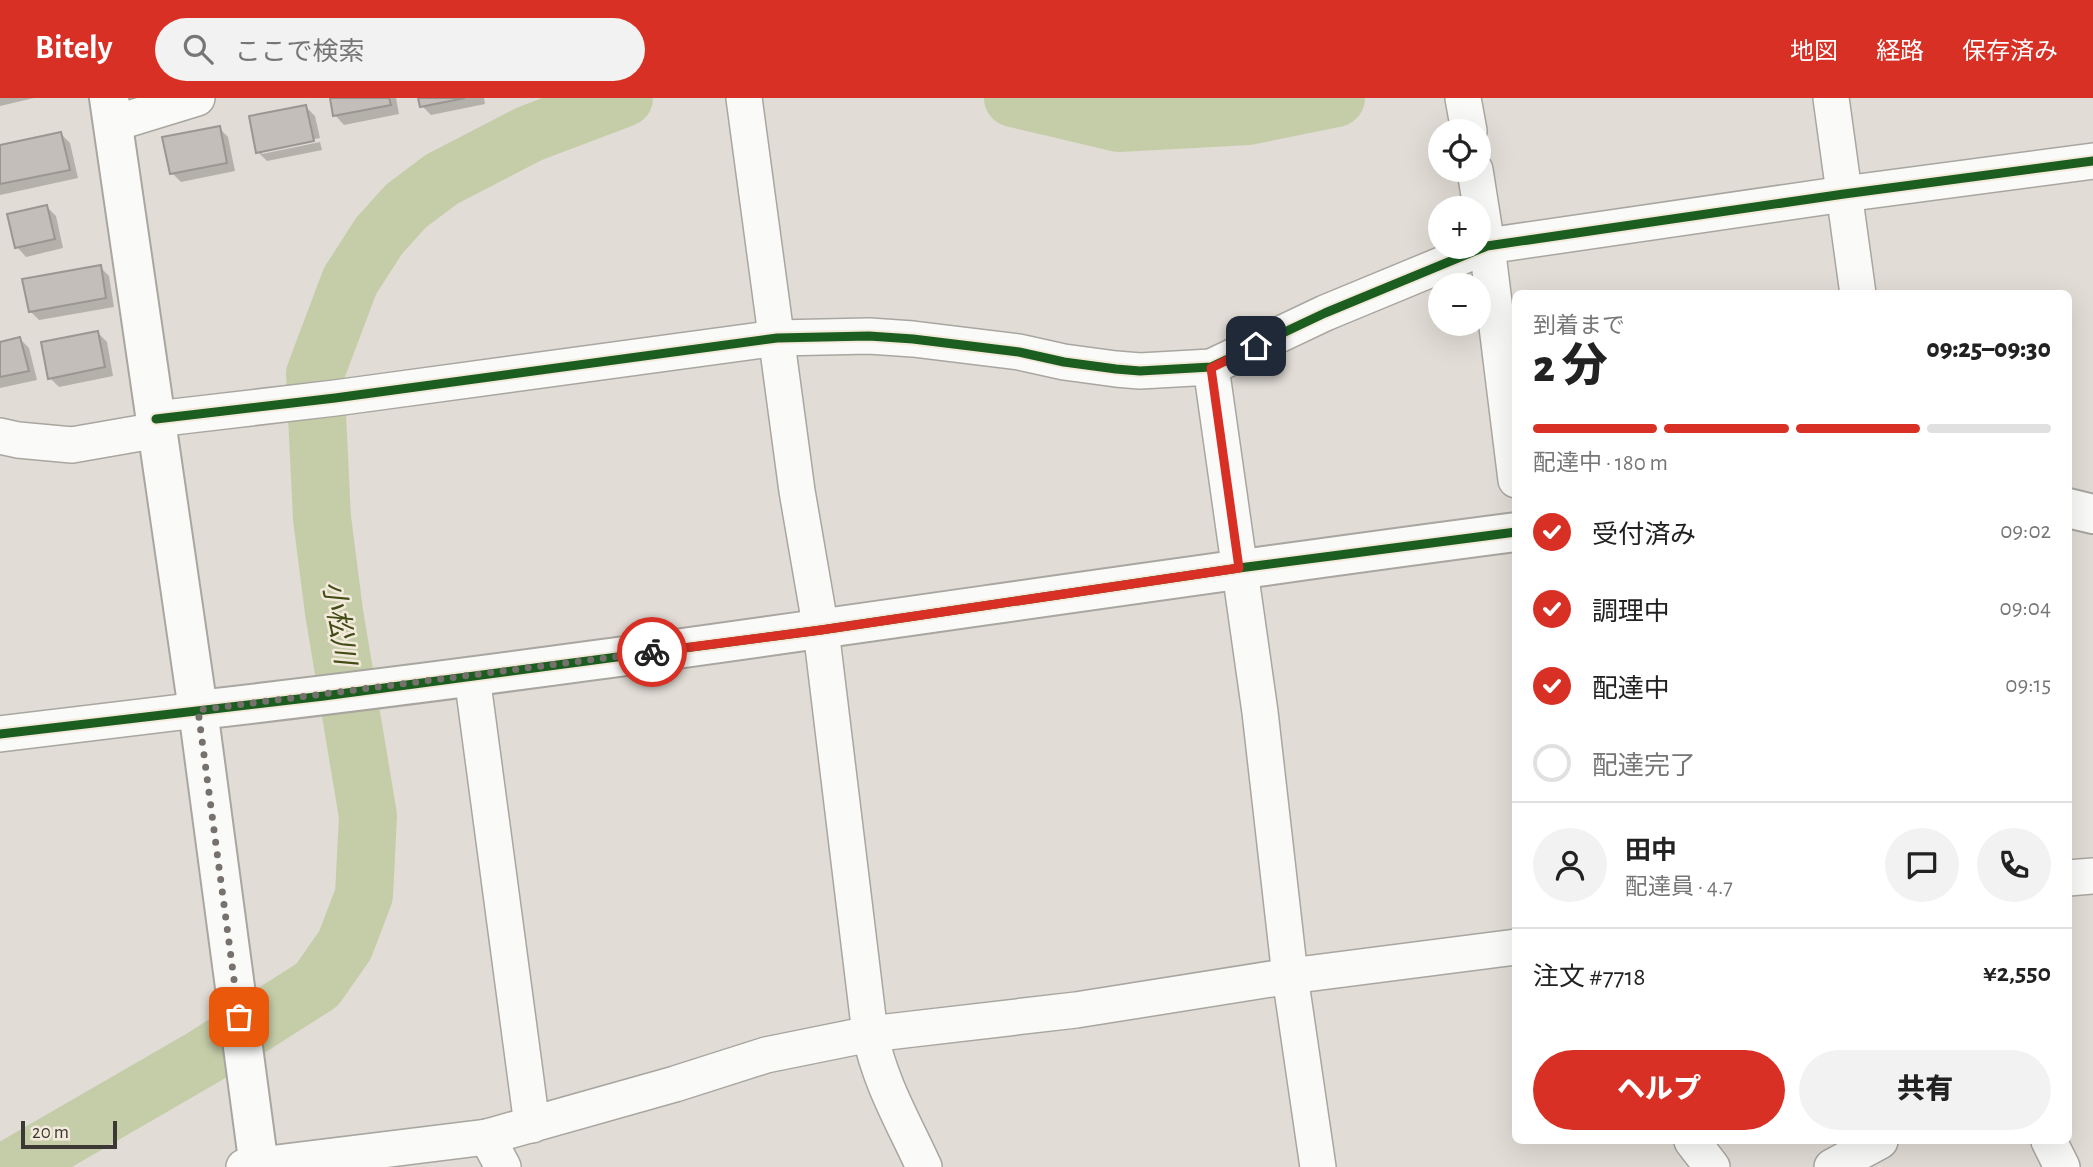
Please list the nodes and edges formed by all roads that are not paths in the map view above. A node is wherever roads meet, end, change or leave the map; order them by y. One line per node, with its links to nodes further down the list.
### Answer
1 (197, 98): 5 (street)
2 (1463, 98): 6 (street)
3 (1831, 98): 8 (street)
4 (744, 99): 13 (street)
5 (110, 111): 15 (street)
6 (1467, 119)
7 (2093, 161): 8 (street)
8 (1844, 194): 9 (street); 12 (street)
9 (1491, 245)
10 (1456, 259): 14 (street)
11 (1489, 259): 17 (street)
12 (1857, 290)
13 (778, 338): 14 (street); 15 (street); 22 (street)
14 (1211, 368): 21 (street)
15 (157, 424): 16 (street); 24 (street)
16 (0, 436)
17 (1512, 448)
18 (2072, 509): 19 (street)
19 (2093, 514)
20 (1512, 533): 21 (street)
21 (1239, 568): 22 (street); 29 (street)
22 (821, 630): 23 (street); 30 (street)
23 (472, 676): 24 (street); 31 (street)
24 (198, 710): 25 (street); 36 (street)
25 (0, 734)
26 (2093, 876): 27 (street)
27 (2072, 878)
28 (1512, 948): 29 (street)
29 (1290, 976): 30 (street); 38 (street)
30 (870, 1034): 31 (street); 37 (street)
31 (532, 1125): 35 (street)
32 (1694, 1144): 39 (street)
33 (1874, 1144): 40 (street)
34 (2050, 1144): 41 (street)
35 (495, 1152): 36 (street)
36 (253, 1166)
37 (924, 1167)
38 (1318, 1167)
39 (1712, 1167)
40 (1832, 1167)
41 (2062, 1167)

